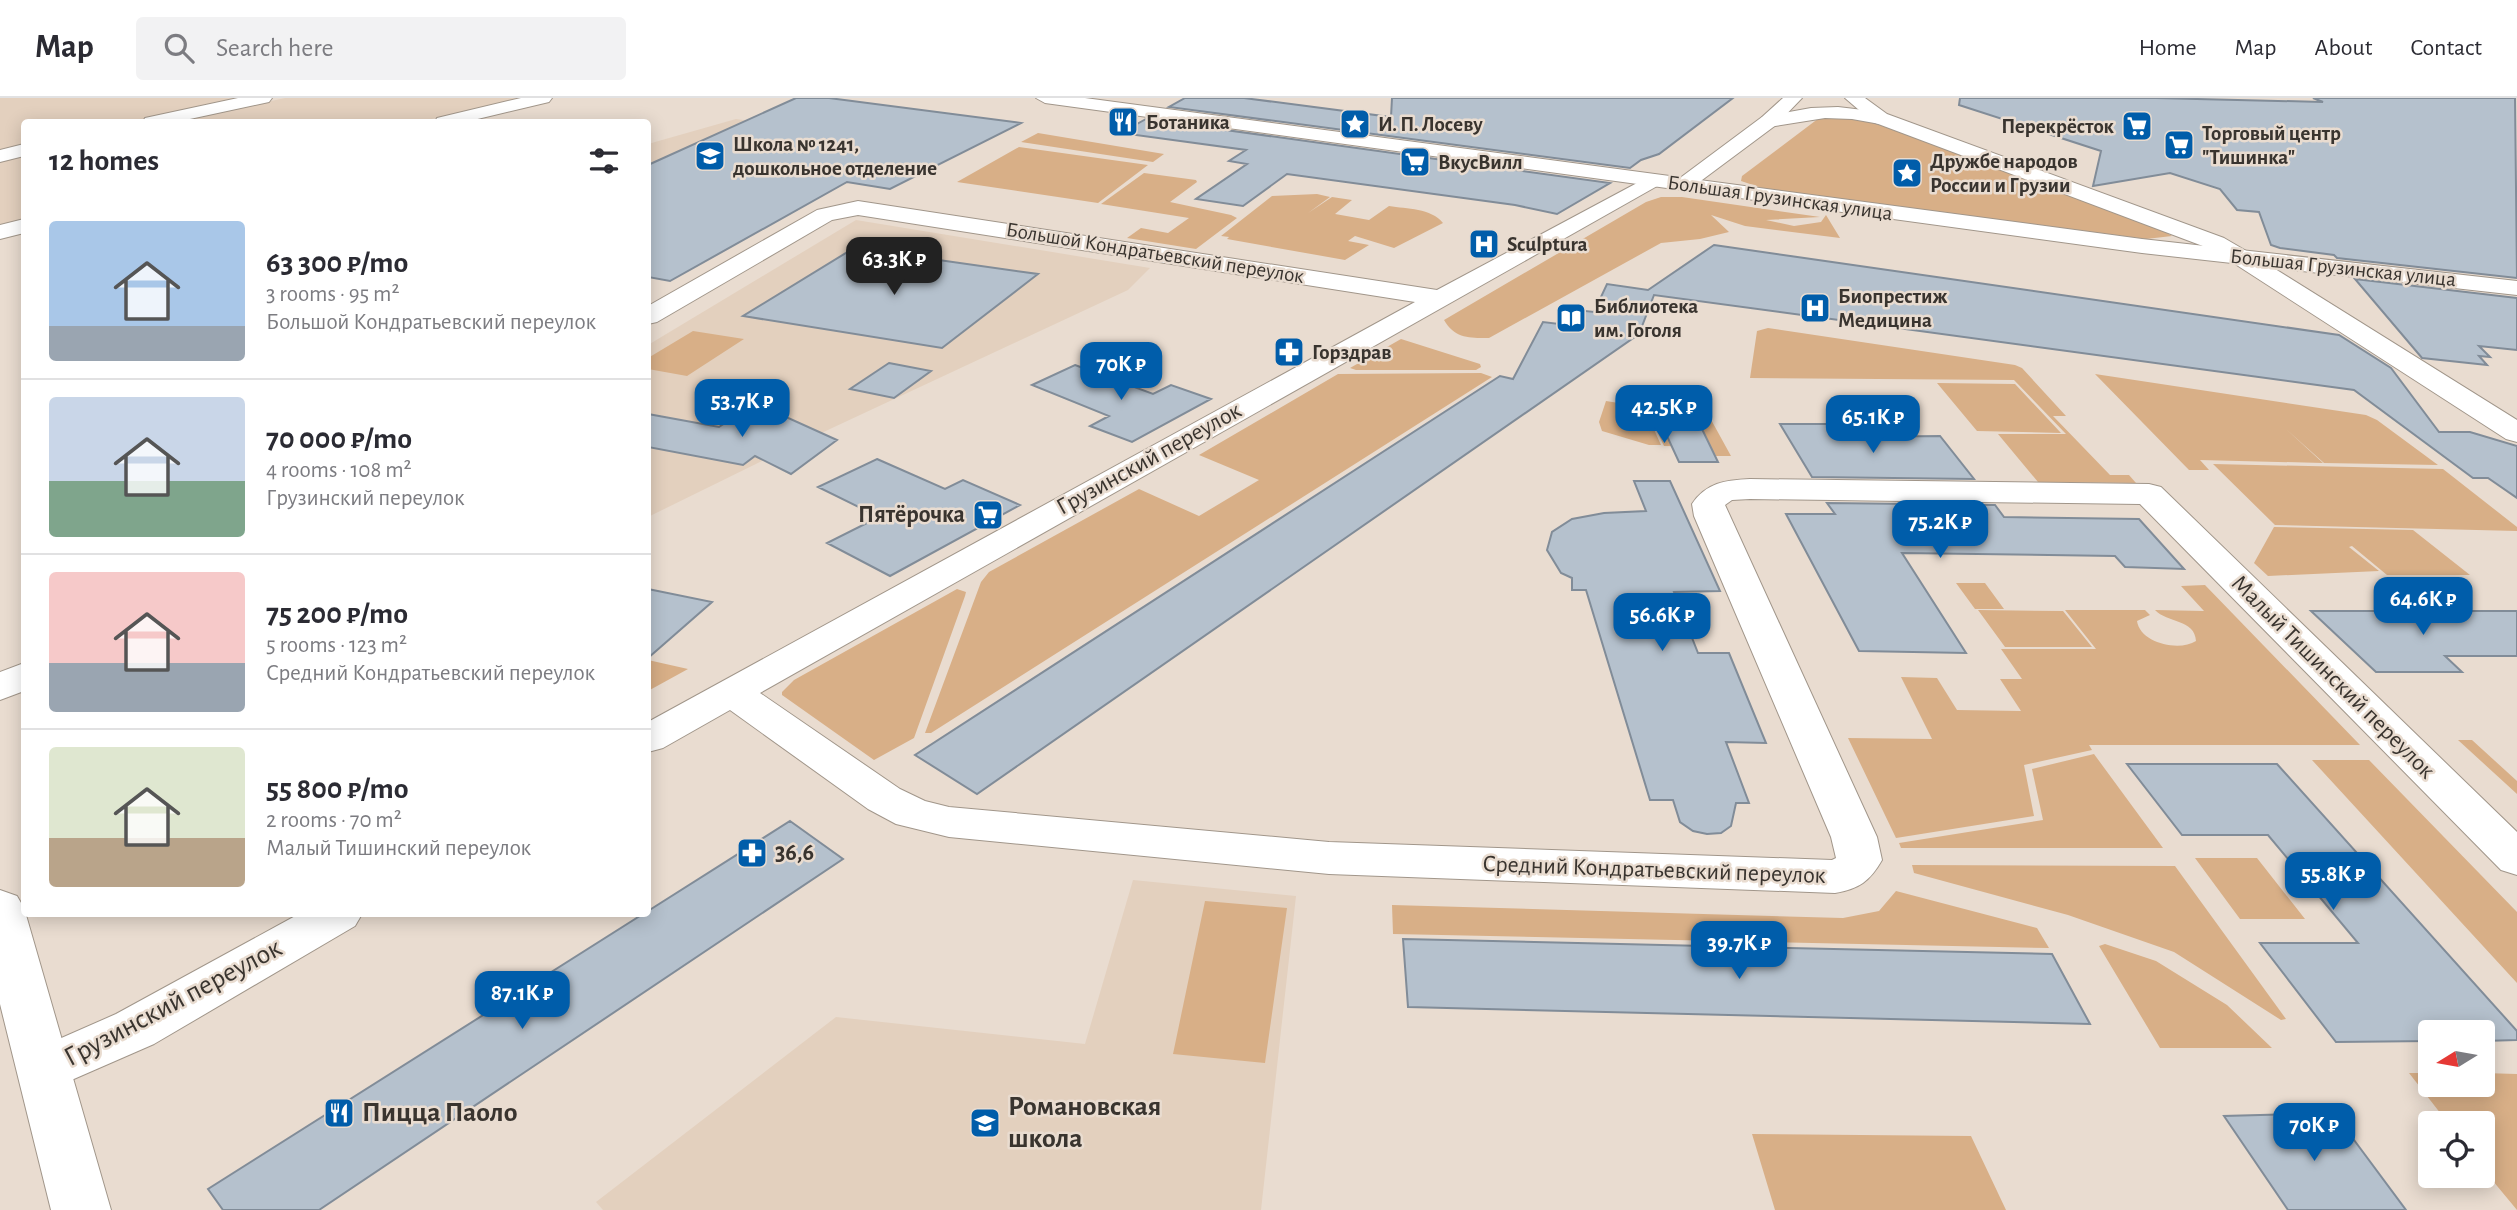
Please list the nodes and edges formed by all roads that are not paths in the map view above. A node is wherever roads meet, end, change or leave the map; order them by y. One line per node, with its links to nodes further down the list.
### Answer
1 (263, 98): 7 (street)
2 (543, 98): 8 (street)
3 (1045, 98): 12 (street, Большая Грузинская улица)
4 (1793, 98): 9 (street)
5 (1854, 98): 6 (street)
6 (1880, 118): 9 (street); 16 (street)
7 (166, 119)
8 (456, 119)
9 (1769, 121): 13 (street)
10 (21, 151): 11 (street)
11 (0, 156)
12 (1652, 181): 13 (street, Большая Грузинская улица); 18 (street, Грузинский переулок)
13 (1683, 185): 16 (street, Большая Грузинская улица)
14 (21, 227): 15 (street)
15 (0, 232)
16 (2240, 257): 17 (street, Большая Грузинская улица); 20 (street)
17 (2517, 288)
18 (1439, 298): 19 (street, Большой Кондратьевский переулок); 24 (street, Грузинский переулок)
19 (651, 314)
20 (2506, 426)
21 (2149, 494): 24 (street, Средний Кондратьевский переулок); 26 (street, Малый Тишинский переулок)
22 (21, 677): 23 (street)
23 (0, 688)
24 (731, 692): 25 (street, Грузинский переулок)
25 (651, 737)
26 (2517, 859)
27 (0, 908): 29 (street)
28 (333, 917): 29 (street, Грузинский переулок)
29 (44, 1070): 30 (street)
30 (81, 1210)

